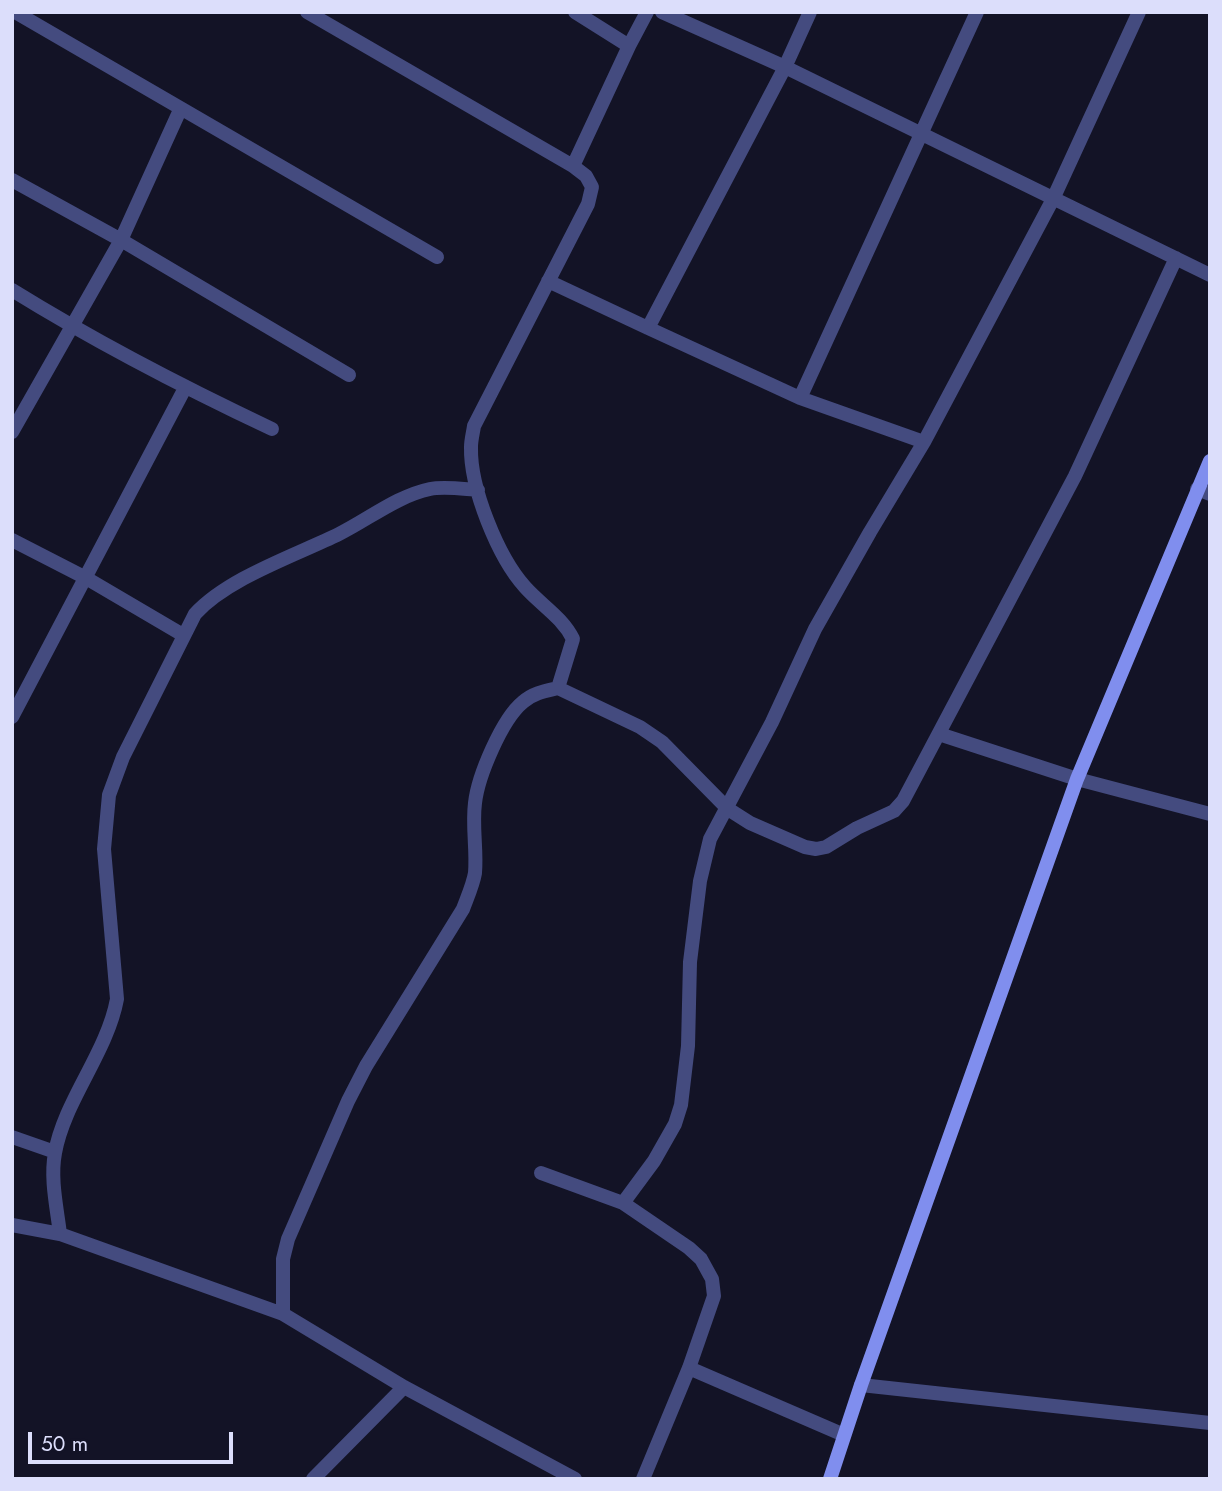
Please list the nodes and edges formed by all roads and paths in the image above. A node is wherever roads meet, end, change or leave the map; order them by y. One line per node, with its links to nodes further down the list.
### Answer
1 (15, 12): 11 (street)
2 (307, 12): 13 (street)
3 (575, 12): 9 (street)
4 (647, 12): 9 (street)
5 (662, 12): 10 (street)
6 (810, 12): 10 (street)
7 (977, 12): 12 (street)
8 (1139, 12): 15 (street)
9 (629, 46): 13 (street)
10 (785, 67): 12 (street); 23 (street)
11 (180, 110): 16 (street); 17 (street)
12 (920, 134): 15 (street); 26 (street)
13 (573, 166): 20 (street)
14 (12, 180): 16 (street)
15 (1053, 199): 18 (street); 29 (street)
16 (121, 240): 22 (street); 24 (street)
17 (437, 257)
18 (1176, 258): 19 (street); 38 (street)
19 (1210, 275)
20 (548, 281): 23 (street); 31 (street)
21 (12, 290): 22 (street)
22 (71, 326): 25 (street); 28 (street)
23 (648, 328): 26 (street)
24 (349, 375)
25 (185, 388): 27 (street); 34 (street)
26 (800, 398): 29 (street)
27 (272, 429)
28 (12, 432)
29 (924, 442): 40 (street)
30 (1210, 461): 32 (main road)
31 (478, 490): 35 (street); 36 (street)
32 (1203, 491): 39 (main road)
33 (12, 540): 34 (street)
34 (86, 578): 35 (street); 37 (street)
35 (183, 635): 43 (street)
36 (558, 688): 40 (street); 48 (street)
37 (12, 717)
38 (939, 734): 39 (street); 40 (street)
39 (1077, 779): 41 (street); 50 (main road)
40 (728, 809): 45 (street)
41 (1210, 814)
42 (12, 1137): 43 (street)
43 (55, 1152): 47 (street)
44 (541, 1173): 45 (street)
45 (623, 1203): 49 (street)
46 (12, 1225): 47 (street)
47 (61, 1234): 48 (street)
48 (283, 1314): 51 (street)
49 (689, 1368): 53 (street); 56 (street)
50 (861, 1385): 52 (street); 53 (main road)
51 (404, 1387): 54 (street); 55 (street)
52 (1210, 1423)
53 (844, 1435): 57 (main road)
54 (313, 1479)
55 (575, 1479)
56 (643, 1479)
57 (830, 1479)

